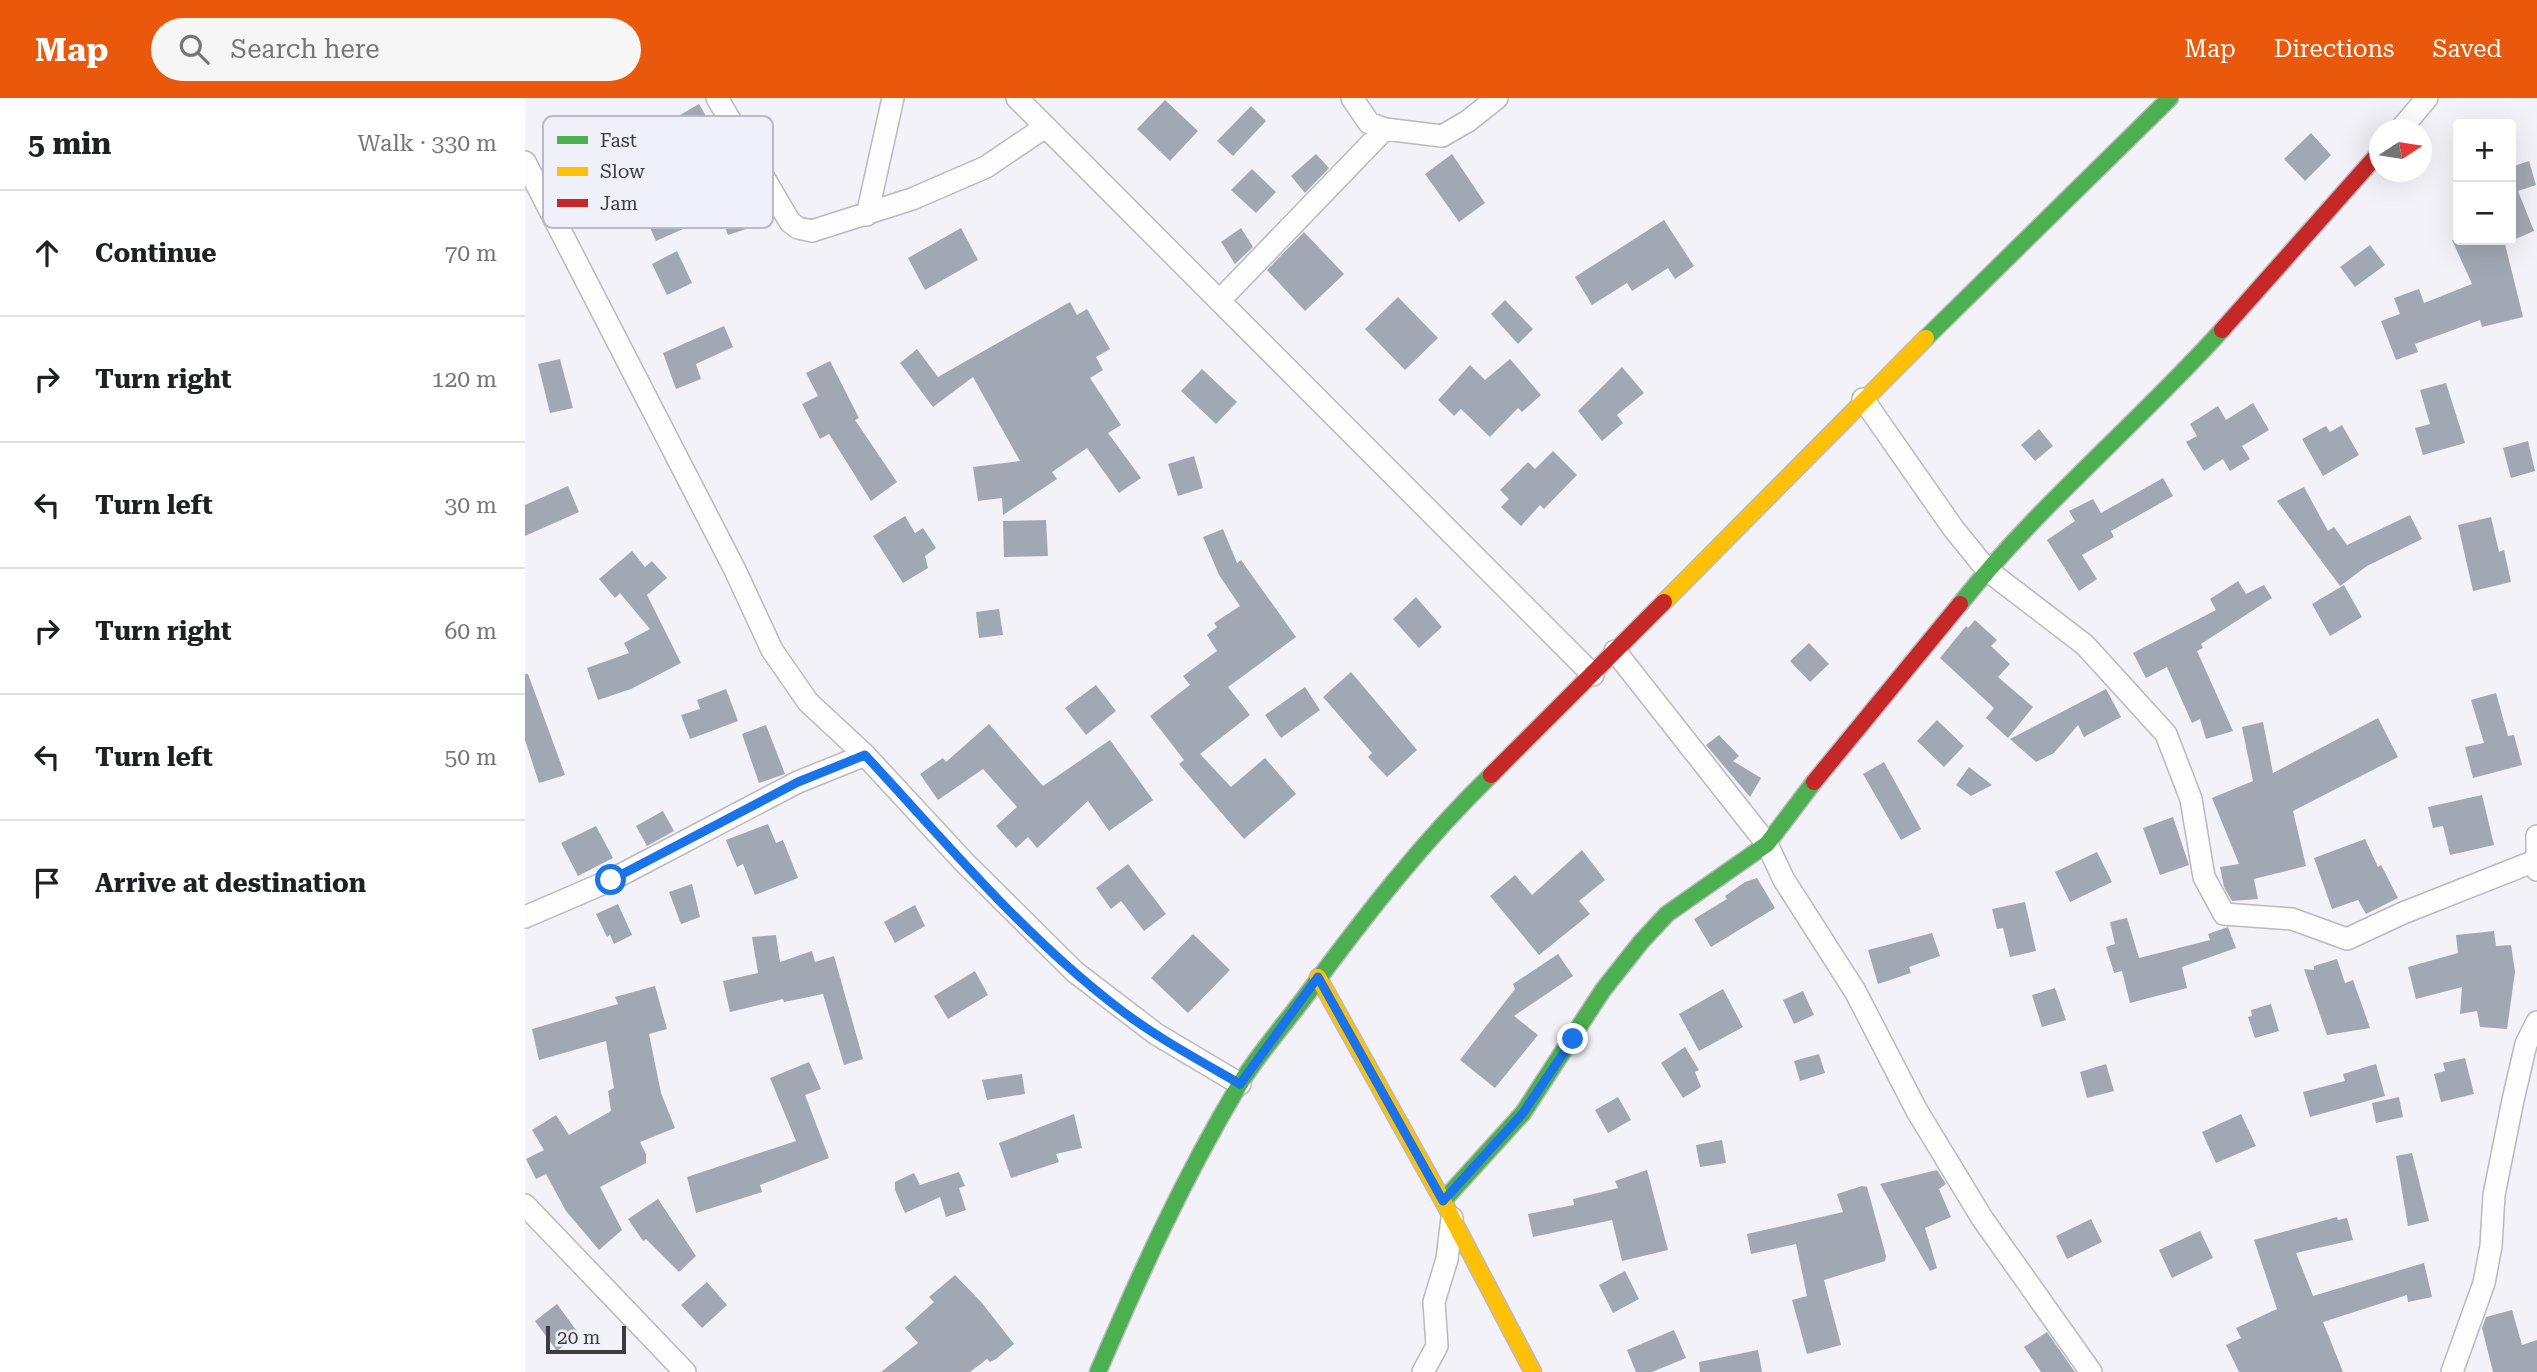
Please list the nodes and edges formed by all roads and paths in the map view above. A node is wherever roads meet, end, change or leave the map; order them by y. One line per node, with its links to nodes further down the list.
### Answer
1 (717, 98): 8 (street)
2 (893, 98): 16 (street)
3 (1017, 98): 10 (street)
4 (1352, 98): 11 (street)
5 (1497, 98): 11 (street)
6 (2170, 98): 19 (street)
7 (2427, 98): 9 (street)
8 (728, 116)
9 (2409, 119)
10 (1045, 127): 16 (street); 18 (street)
11 (1385, 129): 18 (street)
12 (525, 162): 15 (street)
13 (2369, 164): 20 (street)
14 (773, 193): 16 (street)
15 (543, 198)
16 (867, 215)
17 (558, 228): 23 (street)
18 (1221, 299): 22 (street)
19 (1863, 400): 20 (street); 21 (street)
20 (1987, 570): 25 (street); 26 (street)
21 (1615, 651): 22 (street); 25 (street)
22 (1593, 675): 28 (street)
23 (865, 755): 27 (street); 30 (street)
24 (2537, 836): 26 (street)
25 (1767, 844): 32 (street); 37 (street)
26 (2536, 866)
27 (525, 917)
28 (1318, 977): 30 (street); 32 (street)
29 (2537, 1022): 38 (street)
30 (1240, 1084): 34 (street)
31 (525, 1205): 33 (street)
32 (1447, 1210): 35 (street); 36 (street)
33 (685, 1372)
34 (1098, 1372)
35 (1423, 1372)
36 (1533, 1372)
37 (2091, 1372)
38 (2452, 1372)

